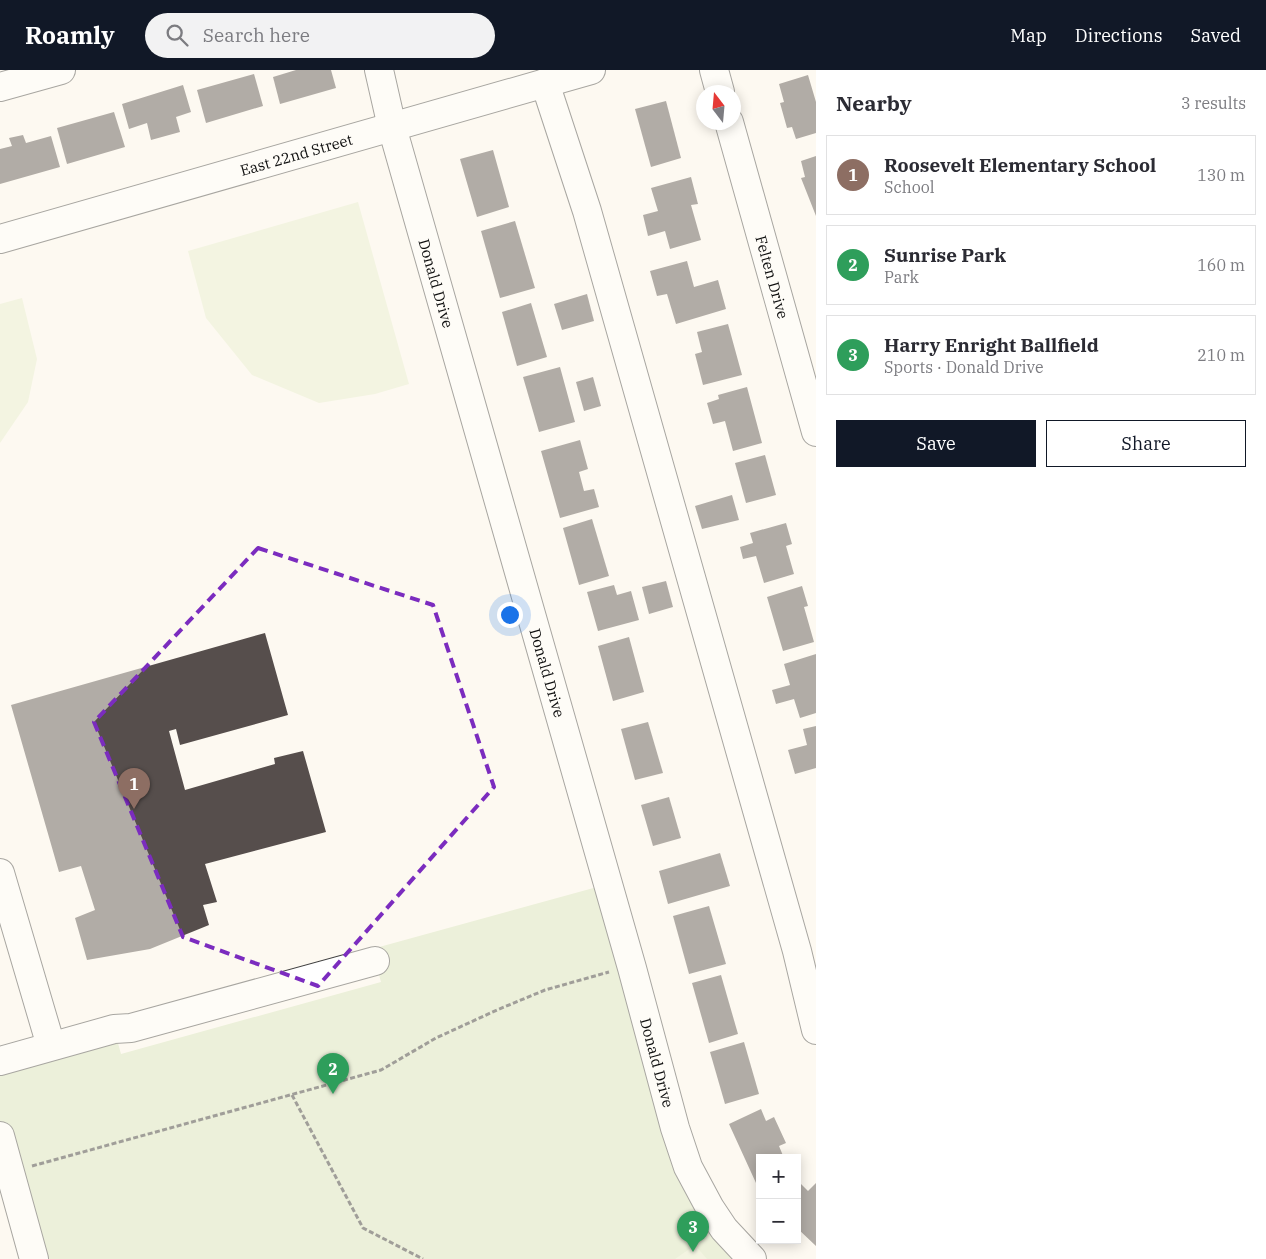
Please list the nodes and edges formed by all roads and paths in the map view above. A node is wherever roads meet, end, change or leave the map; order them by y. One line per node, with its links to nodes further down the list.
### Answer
1 (61, 70): 7 (street)
2 (379, 70): 8 (street, Donald Drive)
3 (591, 70): 5 (street, East 22nd Street)
4 (714, 70): 6 (street)
5 (545, 83): 8 (street, East 22nd Street); 15 (street)
6 (718, 85)
7 (0, 87)
8 (392, 127): 10 (street, East 22nd Street); 14 (street, Donald Drive)
9 (731, 130): 11 (street, Felten Drive)
10 (0, 240)
11 (816, 432)
12 (0, 873): 16 (street)
13 (375, 961): 16 (street)
14 (632, 968): 18 (path); 23 (street, Donald Drive)
15 (816, 1030)
16 (51, 1046): 17 (street)
17 (0, 1061)
18 (292, 1095): 20 (path); 22 (path)
19 (0, 1136): 20 (street)
20 (10, 1172): 21 (street)
21 (34, 1259)
22 (423, 1259)
23 (752, 1259)

